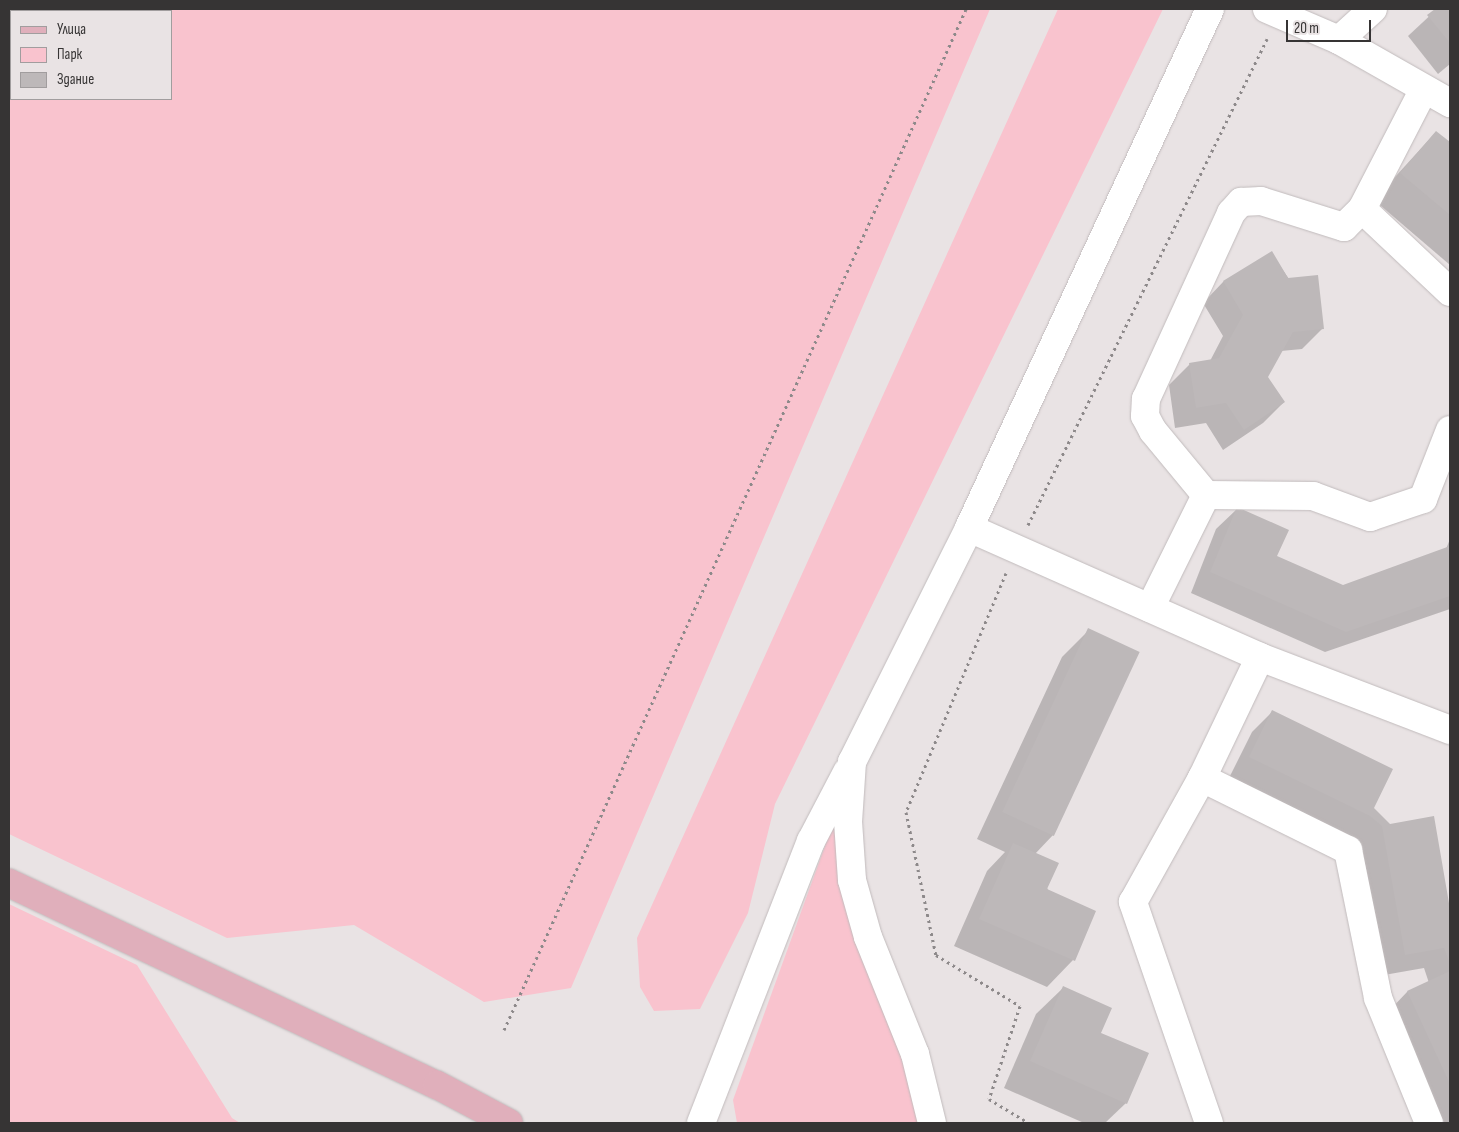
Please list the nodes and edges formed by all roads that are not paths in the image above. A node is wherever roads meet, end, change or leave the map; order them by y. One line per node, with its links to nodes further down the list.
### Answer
1 (1210, 9): 11 (street)
2 (1373, 9): 4 (street)
3 (1273, 12): 4 (street)
4 (1339, 40): 5 (street)
5 (1424, 89): 6 (street); 7 (street)
6 (1450, 103)
7 (1362, 209): 8 (street); 10 (street)
8 (1450, 292)
9 (1450, 430): 10 (street)
10 (1206, 495): 12 (street)
11 (969, 528): 12 (street); 15 (street)
12 (1150, 608): 13 (street)
13 (1260, 657): 14 (street); 16 (street)
14 (1450, 730)
15 (852, 762): 19 (street); 20 (street)
16 (1202, 778): 21 (street); 22 (street)
17 (9, 883): 18 (main road)
18 (509, 1123)
19 (701, 1123)
20 (932, 1123)
21 (1209, 1123)
22 (1430, 1123)

